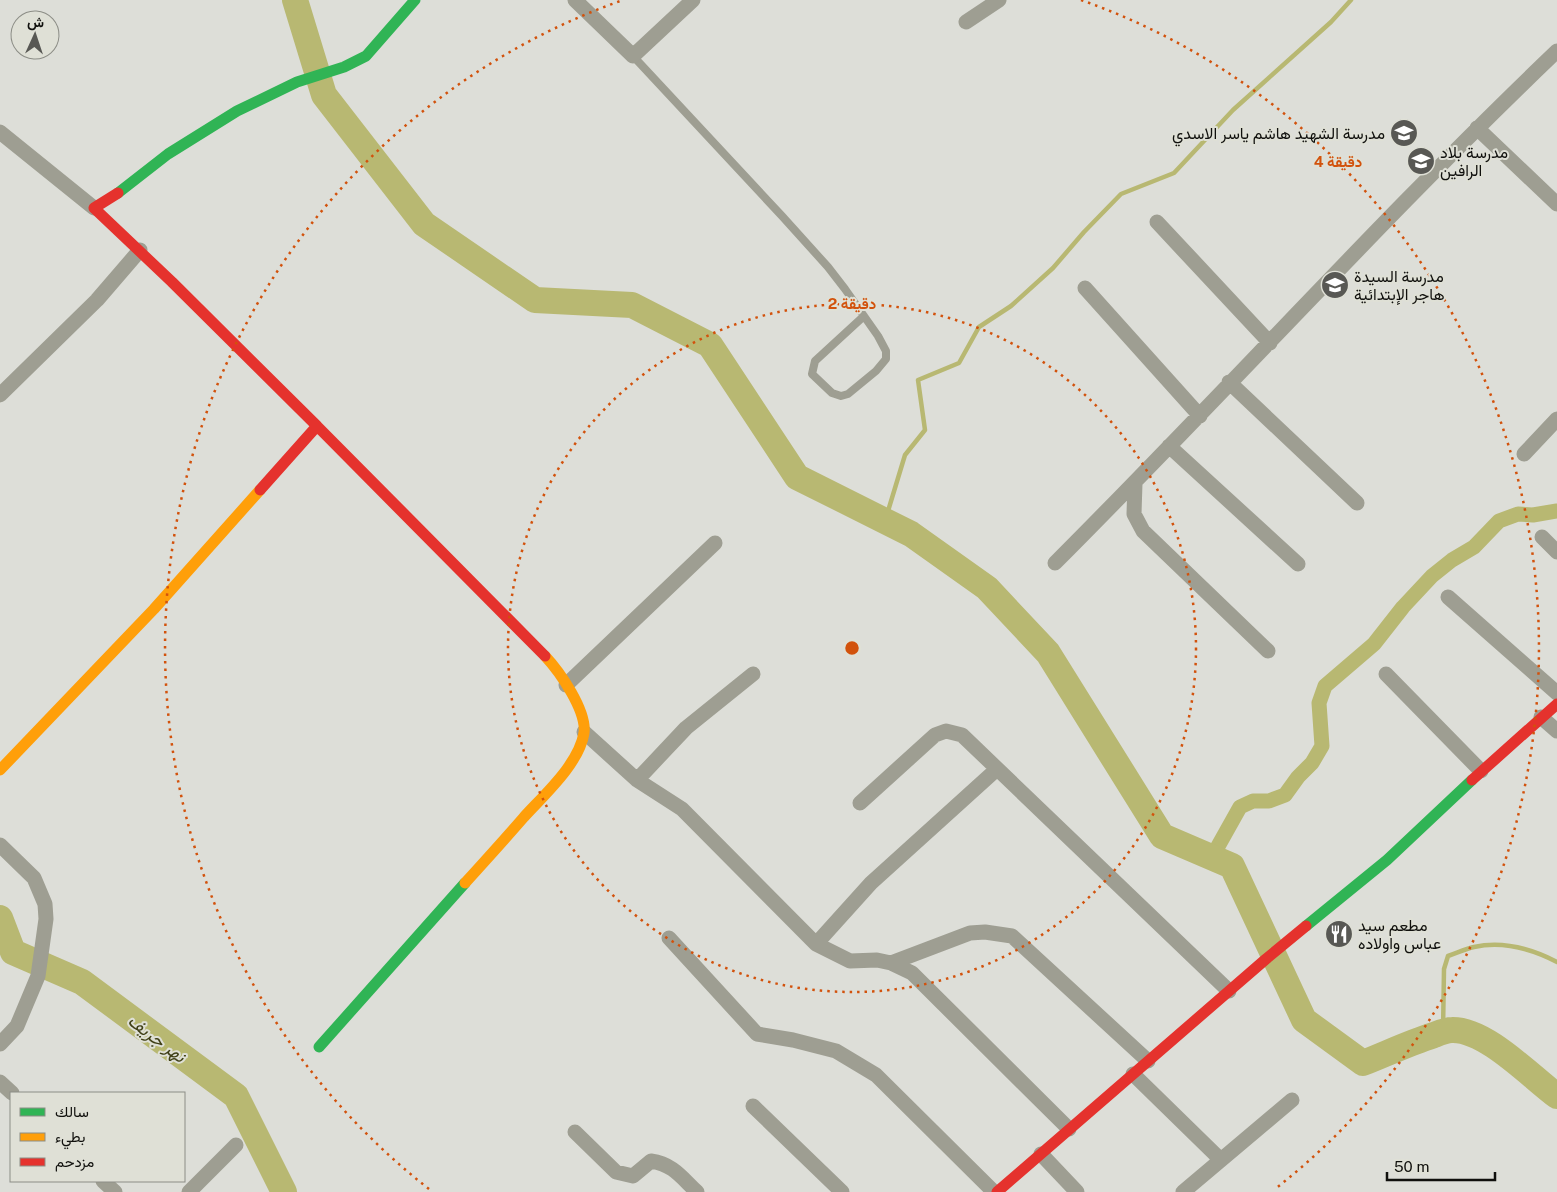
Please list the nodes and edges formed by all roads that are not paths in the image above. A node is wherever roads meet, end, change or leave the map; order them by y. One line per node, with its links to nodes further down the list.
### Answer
1 (415, 0): 11 (street)
2 (575, 0): 7 (street)
3 (693, 0): 7 (street)
4 (999, 0): 5 (street)
5 (966, 22)
6 (1557, 51): 8 (street)
7 (633, 56): 15 (lane)
8 (1476, 128): 10 (street); 16 (street)
9 (0, 132): 11 (street)
10 (1557, 204)
11 (94, 208): 13 (street)
12 (1157, 222): 16 (street)
13 (140, 250): 18 (street); 21 (street)
14 (1085, 288): 19 (street)
15 (864, 316): 15 (lane)
16 (1270, 343): 17 (street)
17 (1229, 382): 19 (street); 25 (street)
18 (0, 395)
19 (1200, 416): 22 (street)
20 (1557, 419): 23 (street)
21 (317, 426): 35 (street); 42 (street)
22 (1169, 446): 24 (street); 30 (street)
23 (1524, 454)
24 (1135, 483): 29 (street); 32 (street)
25 (1357, 503)
26 (1542, 537): 28 (street)
27 (714, 543): 35 (street)
28 (1557, 552)
29 (1055, 563)
30 (1298, 564)
31 (1448, 597): 36 (street)
32 (1268, 651)
33 (753, 674): 44 (street)
34 (1386, 674): 43 (street)
35 (566, 685): 40 (street)
36 (1557, 693)
37 (1557, 704): 38 (street)
38 (1542, 717): 39 (street); 43 (street)
39 (1557, 731)
40 (584, 732): 44 (street); 52 (street)
41 (997, 768): 45 (street); 48 (street); 50 (street)
42 (0, 770)
43 (1481, 770): 50 (street)
44 (637, 780): 48 (street)
45 (860, 803)
46 (0, 845): 51 (street)
47 (670, 938): 69 (street)
48 (816, 944): 49 (street)
49 (891, 963): 53 (street); 59 (street)
50 (1229, 991): 53 (street)
51 (0, 1044)
52 (319, 1047)
53 (1148, 1061): 54 (street)
54 (1133, 1074): 59 (street); 63 (street)
55 (0, 1082): 56 (street)
56 (11, 1092)
57 (1292, 1100): 63 (street)
58 (753, 1106): 68 (street)
59 (1070, 1129): 62 (street)
60 (575, 1132): 67 (street)
61 (236, 1145): 66 (street)
62 (1042, 1154): 69 (street); 70 (street)
63 (1221, 1160): 71 (street)
64 (104, 1182): 65 (street)
65 (115, 1192)
66 (189, 1192)
67 (697, 1192)
68 (842, 1192)
69 (995, 1192)
70 (1077, 1192)
71 (1184, 1192)

